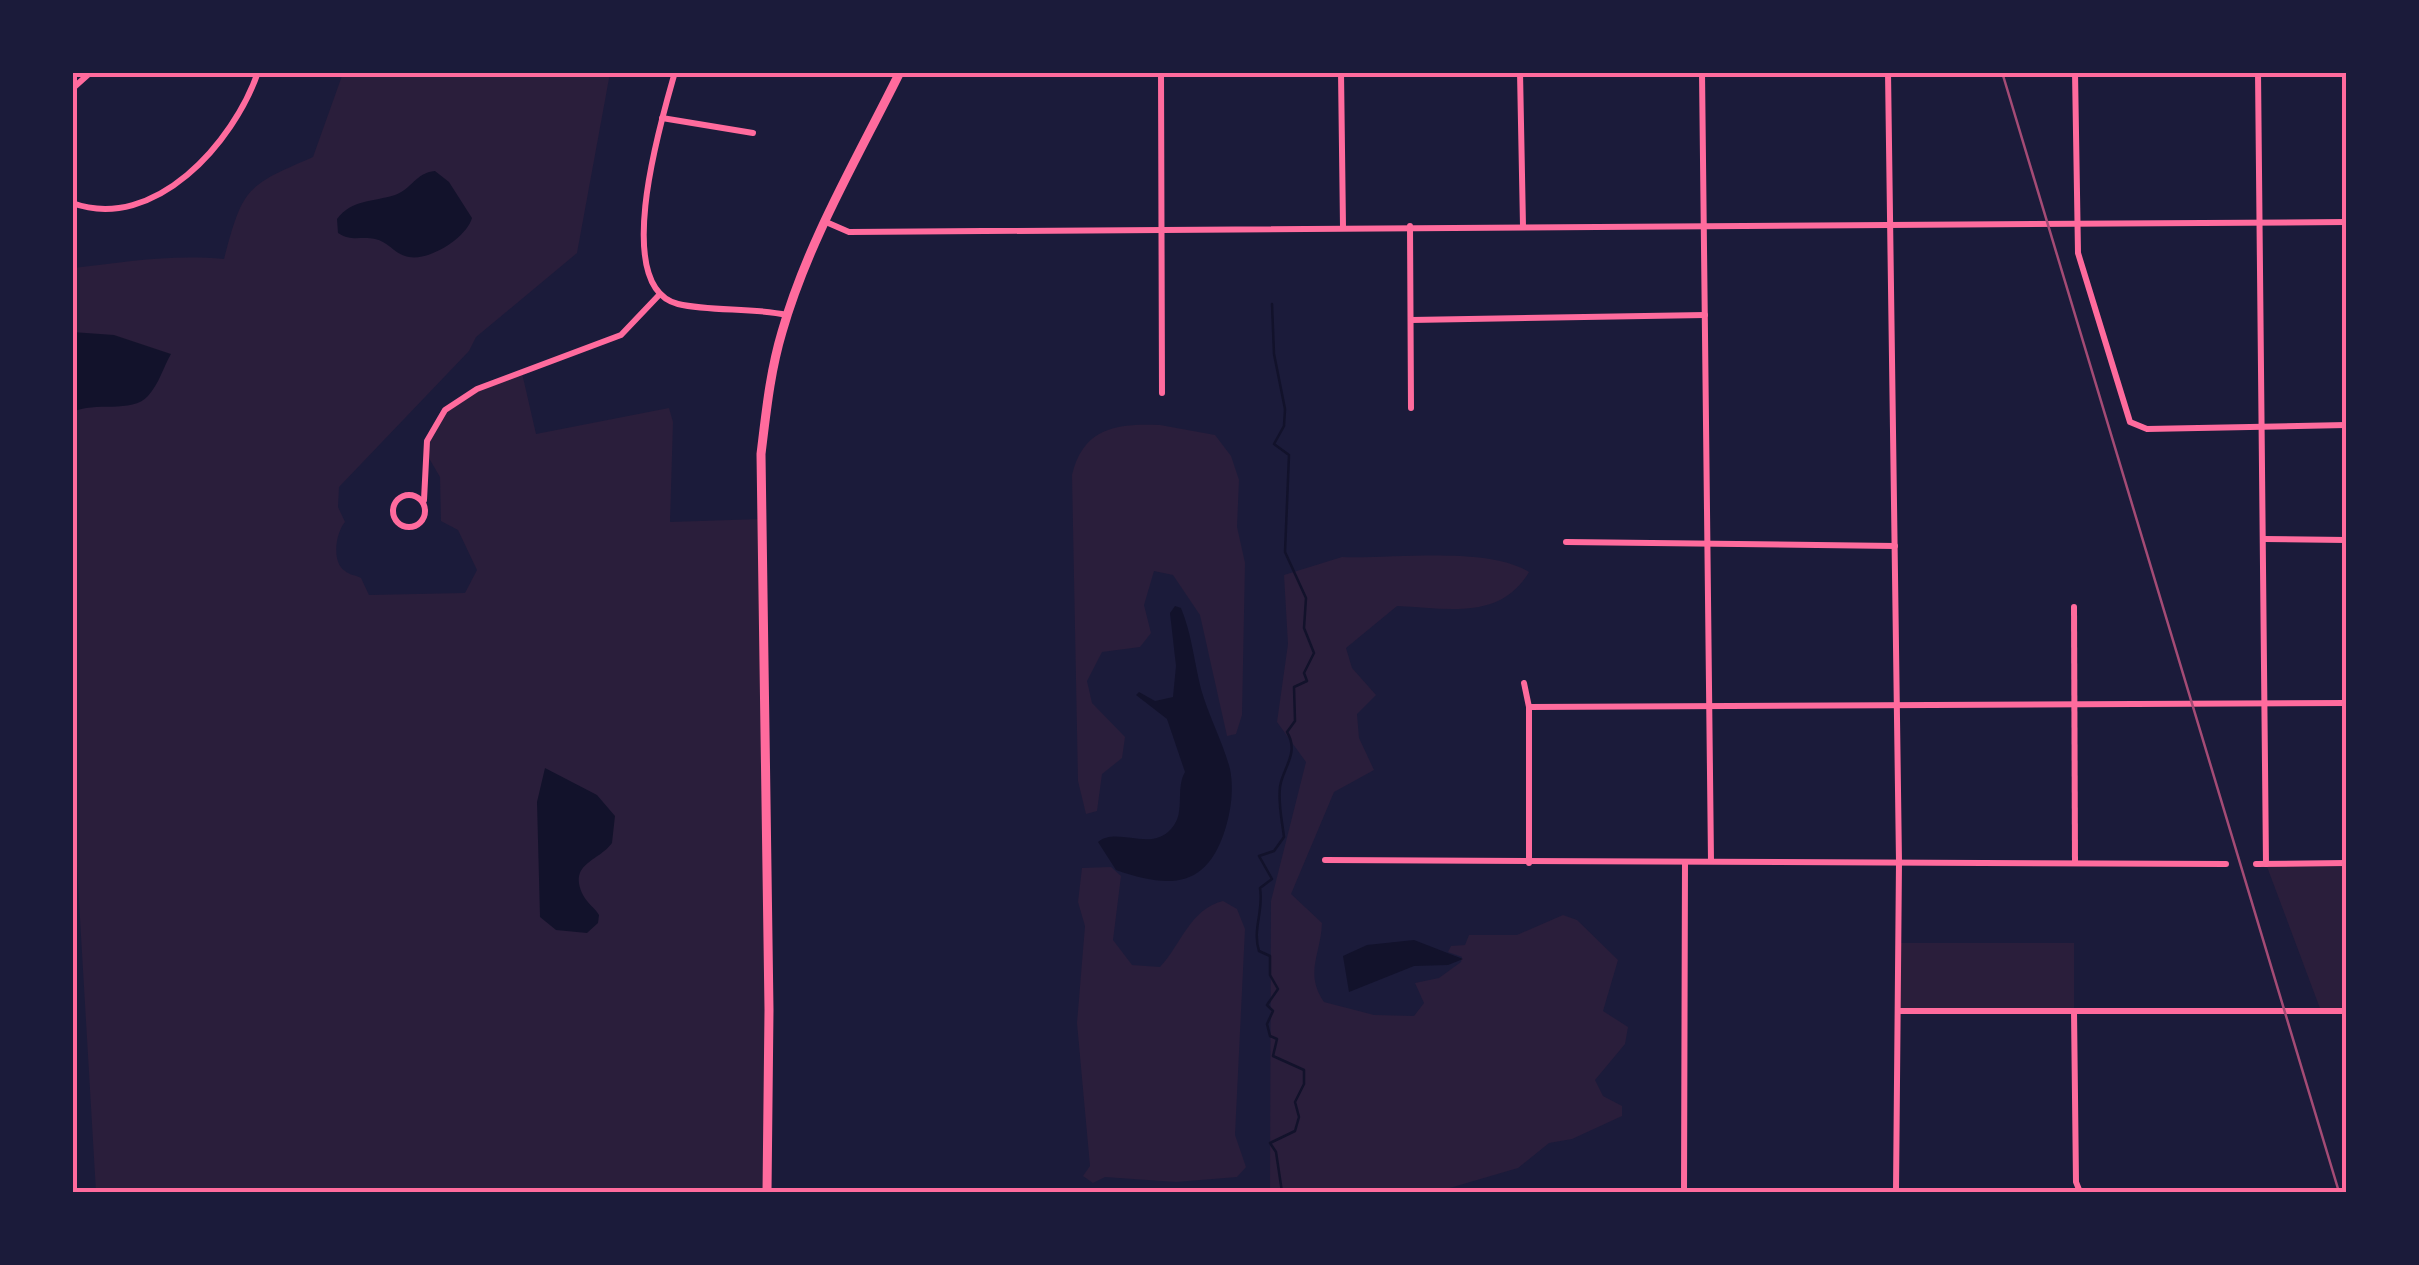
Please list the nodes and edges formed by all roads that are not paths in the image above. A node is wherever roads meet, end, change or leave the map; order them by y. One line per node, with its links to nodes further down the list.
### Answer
1 (91, 72): 12 (street)
2 (258, 72): 15 (street)
3 (674, 72): 13 (street)
4 (900, 72): 16 (main road)
5 (1161, 72): 25 (street)
6 (1341, 72): 23 (street)
7 (1520, 72): 24 (street)
8 (1702, 72): 21 (street)
9 (1888, 72): 20 (street)
10 (2075, 72): 17 (street)
11 (2258, 72): 19 (street)
12 (72, 89)
13 (662, 118): 14 (street); 26 (street)
14 (753, 133)
15 (72, 203)
16 (826, 222): 25 (street); 27 (main road)
17 (2078, 222): 19 (street); 20 (street); 33 (street)
18 (2346, 222): 19 (street)
19 (2260, 223): 33 (street)
20 (1890, 224): 21 (street); 39 (street)
21 (1704, 225): 24 (street); 28 (street)
22 (1410, 226): 23 (street); 24 (street); 29 (street)
23 (1343, 227): 25 (street)
24 (1523, 227)
25 (1164, 229): 30 (street)
26 (660, 294): 27 (street); 34 (street)
27 (787, 315): 61 (main road)
28 (1705, 315): 29 (street); 38 (street)
29 (1412, 320): 31 (street)
30 (1162, 393)
31 (1411, 408)
32 (2346, 425): 33 (street)
33 (2262, 426): 35 (street)
34 (424, 500): 34 (street)
35 (2264, 539): 36 (street); 42 (street)
36 (2346, 540)
37 (1566, 542): 38 (street)
38 (1710, 544): 39 (street); 47 (street)
39 (1896, 546): 44 (street)
40 (2074, 607): 45 (street)
41 (1524, 682): 46 (street)
42 (2265, 703): 43 (street); 45 (street); 56 (street)
43 (2346, 703)
44 (1897, 704): 45 (street); 47 (street); 51 (street)
45 (2074, 704): 53 (street)
46 (1529, 706): 47 (street); 52 (street)
47 (1709, 706): 50 (street)
48 (1325, 860): 52 (street)
49 (1686, 862): 50 (street); 52 (street); 62 (street)
50 (1710, 862): 51 (street)
51 (1899, 862): 53 (street); 58 (street)
52 (1529, 863)
53 (2075, 864): 54 (street)
54 (2226, 864)
55 (2256, 864): 56 (street)
56 (2266, 864): 57 (street)
57 (2346, 864)
58 (1898, 1011): 59 (street); 63 (street)
59 (2074, 1011): 60 (street); 64 (street)
60 (2346, 1012)
61 (767, 1192)
62 (1684, 1192): 63 (street)
63 (1896, 1192): 64 (street)
64 (2080, 1192): 65 (street)
65 (2092, 1192)

